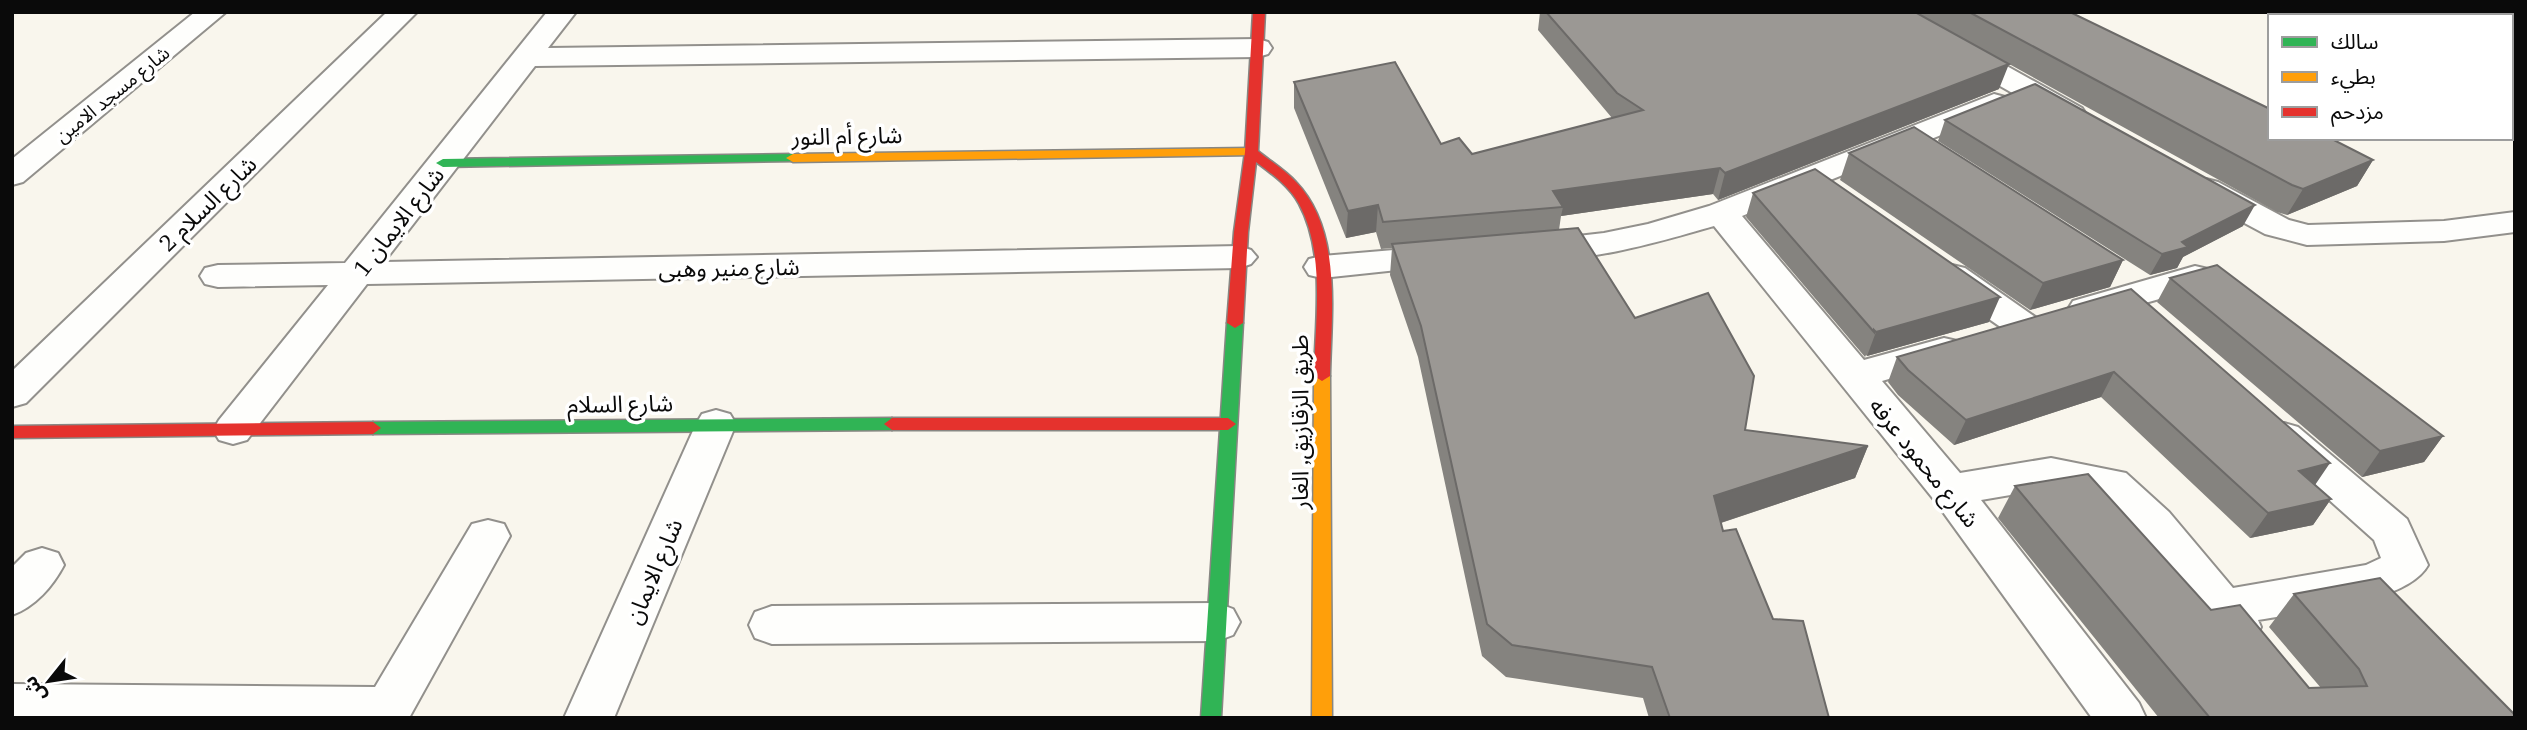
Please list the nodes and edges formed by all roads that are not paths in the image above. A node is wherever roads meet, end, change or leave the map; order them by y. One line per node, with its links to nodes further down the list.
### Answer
1 (212, 12): 15 (street, شارع مسجد الامين)
2 (403, 12): 30 (street, شارع السلام 2)
3 (562, 12): 7 (street, شارع الايمان 1)
4 (1259, 12): 6 (street)
5 (1934, 37): 8 (street)
6 (1258, 48): 7 (street); 11 (street)
7 (527, 57): 13 (street, شارع الايمان 1)
8 (2028, 90): 9 (street); 10 (street)
9 (2099, 129)
10 (1908, 138): 12 (street); 16 (street)
11 (1251, 152): 13 (street, شارع أم النور); 23 (street); 24 (street, طريق الزقازيق, الغار)
12 (1942, 160)
13 (443, 163): 25 (street, شارع الايمان 1)
14 (2182, 175): 19 (street)
15 (12, 176)
16 (1811, 177): 17 (street); 18 (street)
17 (1845, 201)
18 (1721, 213): 20 (street); 29 (street, شارع محمود عرفه)
19 (2515, 222)
20 (1510, 251)
21 (1470, 255): 24 (street)
22 (1923, 256): 28 (street)
23 (1239, 257): 25 (street, شارع منير وهبى); 33 (street)
24 (1322, 267): 48 (street, طريق الزقازيق, الغار)
25 (356, 274): 26 (street, شارع منير وهبى); 34 (street, شارع الايمان 1)
26 (218, 276)
27 (2194, 277): 28 (street)
28 (2025, 327): 29 (street)
29 (1856, 376): 36 (street, شارع محمود عرفه)
30 (12, 394)
31 (2259, 414): 40 (street)
32 (716, 424): 33 (street, شارع السلام); 34 (street, شارع السلام); 46 (street, شارع الايمان)
33 (1228, 425): 41 (street)
34 (233, 430): 35 (street, شارع السلام)
35 (12, 432)
36 (1950, 490): 40 (street); 49 (street, شارع محمود عرفه)
37 (488, 536): 45 (street)
38 (42, 565): 39 (street)
39 (12, 597)
40 (2223, 608): 43 (street)
41 (1217, 622): 42 (street); 47 (street)
42 (772, 625)
43 (2263, 658)
44 (12, 705): 45 (street)
45 (386, 713)
46 (589, 718)
47 (1211, 718)
48 (1322, 718)
49 (2121, 718)

